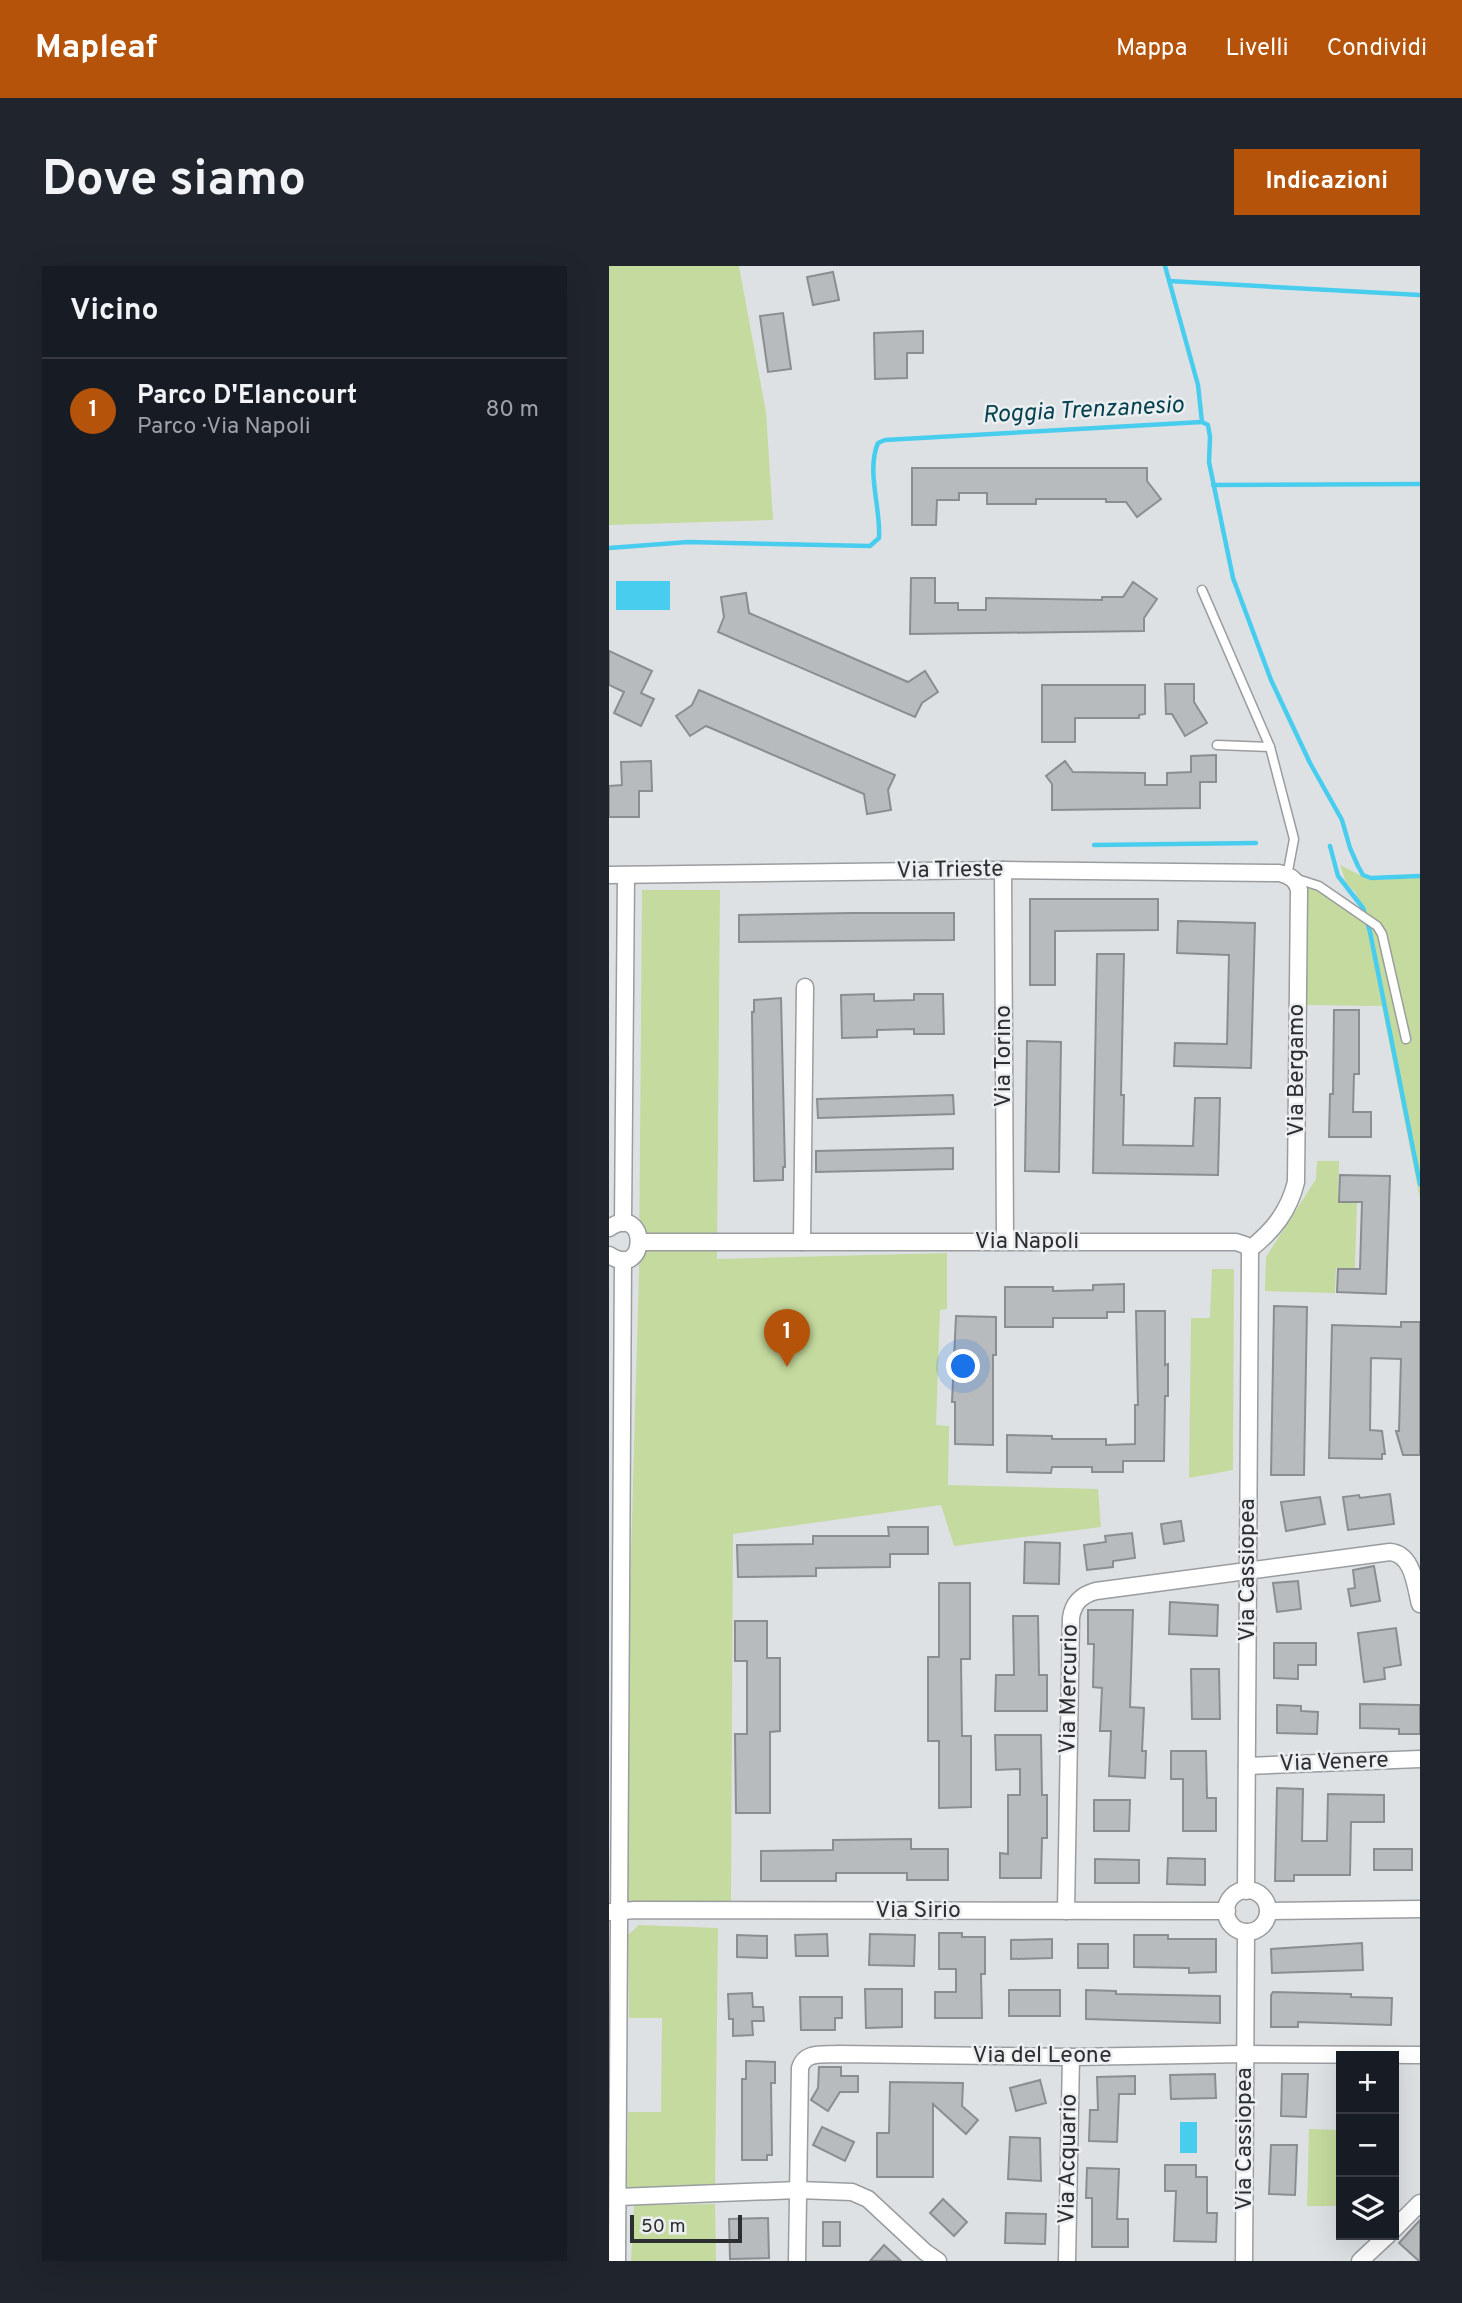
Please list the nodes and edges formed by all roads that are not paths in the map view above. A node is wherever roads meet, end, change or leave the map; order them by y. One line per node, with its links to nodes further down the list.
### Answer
1 (1202, 590): 3 (lane)
2 (1217, 745): 3 (lane)
3 (1271, 747): 7 (lane)
4 (1003, 870): 6 (street, Via Trieste); 7 (street, Via Trieste); 11 (street, Via Torino)
5 (609, 875): 6 (street, Via Trieste)
6 (626, 875): 10 (street)
7 (1289, 876): 9 (lane); 14 (street, Via Bergamo)
8 (805, 987): 13 (street)
9 (1406, 1040)
10 (616, 1226): 12 (street)
11 (1005, 1241): 13 (street, Via Napoli); 14 (street, Via Napoli)
12 (640, 1242): 13 (street, Via Napoli); 15 (street)
13 (802, 1242)
14 (1250, 1249): 16 (street, Via Cassiopea)
15 (616, 1258): 25 (street)
16 (1248, 1571): 17 (street); 19 (street, Via Cassiopea); 22 (street, Via Mercurio)
17 (1420, 1604)
18 (1420, 1759): 19 (street, Via Venere)
19 (1247, 1766): 20 (street, Via Cassiopea)
20 (1246, 1891): 23 (street); 24 (street)
21 (1420, 1909): 24 (street)
22 (1066, 1911): 23 (street, Via Sirio); 25 (street, Via Sirio)
23 (1227, 1911): 26 (street)
24 (1268, 1911): 26 (street)
25 (614, 1912): 30 (street)
26 (1246, 1932): 27 (street, Via Cassiopea)
27 (1245, 2054): 28 (street, Via del Leone); 29 (street, Via del Leone); 40 (street, Via Cassiopea)
28 (1420, 2055)
29 (1071, 2057): 31 (street, Via del Leone); 39 (street, Via Acquario)
30 (614, 2154): 32 (street)
31 (798, 2190): 32 (street); 37 (street, Via del Leone); 38 (street)
32 (618, 2197): 36 (street)
33 (1420, 2203): 34 (street)
34 (1399, 2224)
35 (1383, 2240): 41 (street)
36 (617, 2261)
37 (797, 2261)
38 (938, 2261)
39 (1067, 2261)
40 (1244, 2261)
41 (1360, 2261)

